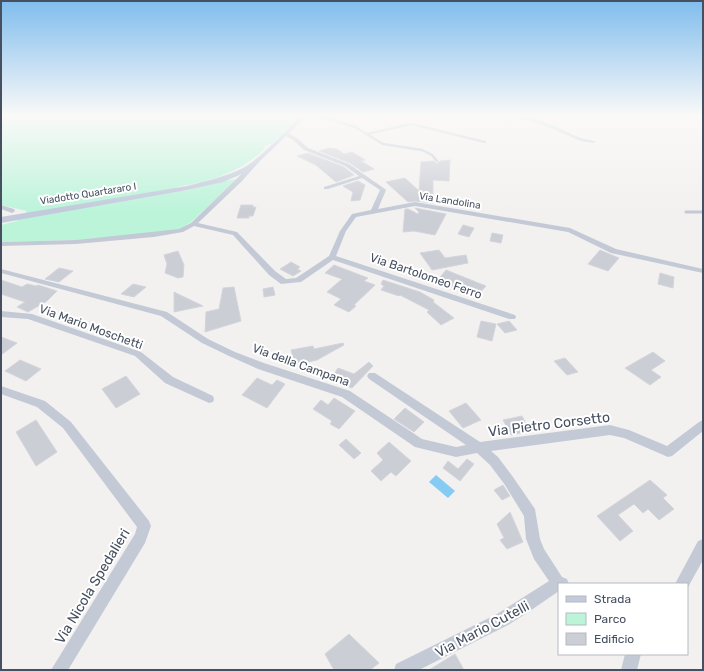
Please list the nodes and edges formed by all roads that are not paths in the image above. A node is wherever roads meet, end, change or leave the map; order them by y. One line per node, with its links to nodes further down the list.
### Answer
1 (271, 148): 4 (main road, Viadotto Quartararo I)
2 (307, 148): 6 (street)
3 (415, 148): 5 (lane)
4 (258, 160): 13 (main road, Viadotto Quartararo I); 14 (street)
5 (437, 161)
6 (364, 176): 7 (street); 9 (street)
7 (326, 188)
8 (1, 207): 10 (street)
9 (374, 210): 16 (street, Via Landolina); 18 (street, Via Landolina)
10 (1, 212)
11 (686, 212): 12 (lane)
12 (703, 212)
13 (1, 220)
14 (193, 224): 15 (street); 16 (street)
15 (1, 244)
16 (332, 257): 20 (street, Via Bartolomeo Ferro)
17 (1, 271): 25 (street, Via della Campana)
18 (703, 271)
19 (1, 314): 23 (street, Via Mario Moschetti)
20 (512, 317)
21 (372, 376): 25 (street)
22 (2, 394): 31 (street, Via Nicola Spedalieri)
23 (209, 399)
24 (703, 424): 25 (street, Via Pietro Corsetto)
25 (479, 447): 27 (street)
26 (703, 546): 28 (street)
27 (560, 583)
28 (683, 583)
29 (558, 584): 32 (street, Via Mario Cutelli)
30 (633, 655): 33 (street)
31 (60, 670)
32 (402, 670)
33 (629, 670)

